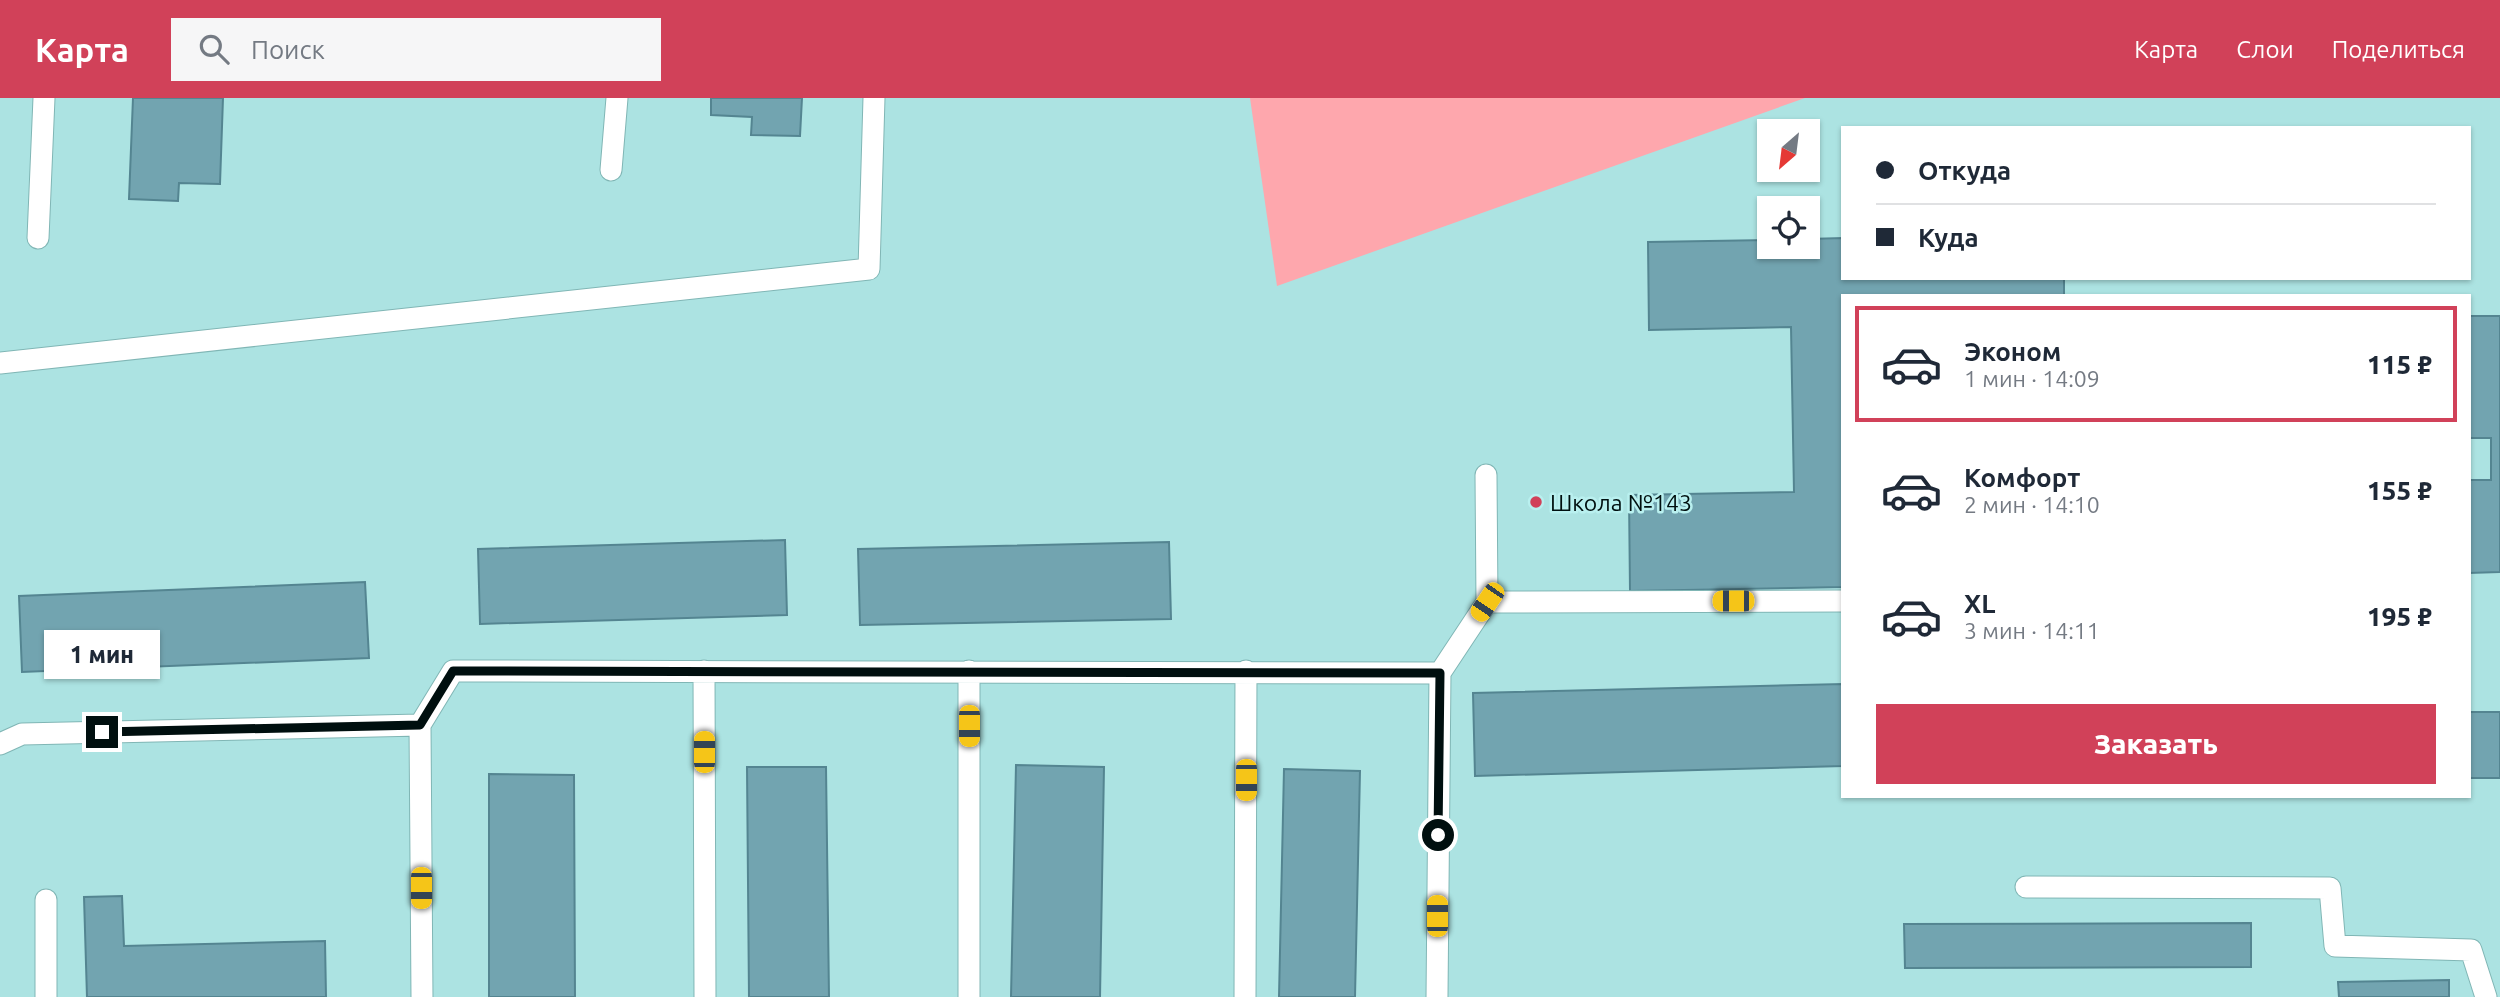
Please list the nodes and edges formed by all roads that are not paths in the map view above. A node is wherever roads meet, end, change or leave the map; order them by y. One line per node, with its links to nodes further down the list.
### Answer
1 (44, 98): 5 (lane)
2 (617, 98): 4 (lane)
3 (874, 98): 6 (lane)
4 (611, 170)
5 (38, 238)
6 (0, 363)
7 (1486, 475): 9 (lane)
8 (1841, 601): 9 (lane)
9 (1487, 602): 13 (lane)
10 (704, 671): 11 (lane); 14 (lane); 20 (lane)
11 (969, 671): 12 (lane); 21 (lane)
12 (1246, 671): 13 (lane); 22 (lane)
13 (1440, 673): 23 (lane)
14 (420, 725): 15 (lane); 19 (lane)
15 (0, 744)
16 (2026, 887): 24 (lane)
17 (46, 900): 18 (lane)
18 (46, 997)
19 (422, 997)
20 (705, 997)
21 (969, 997)
22 (1245, 997)
23 (1437, 997)
24 (2486, 997)

